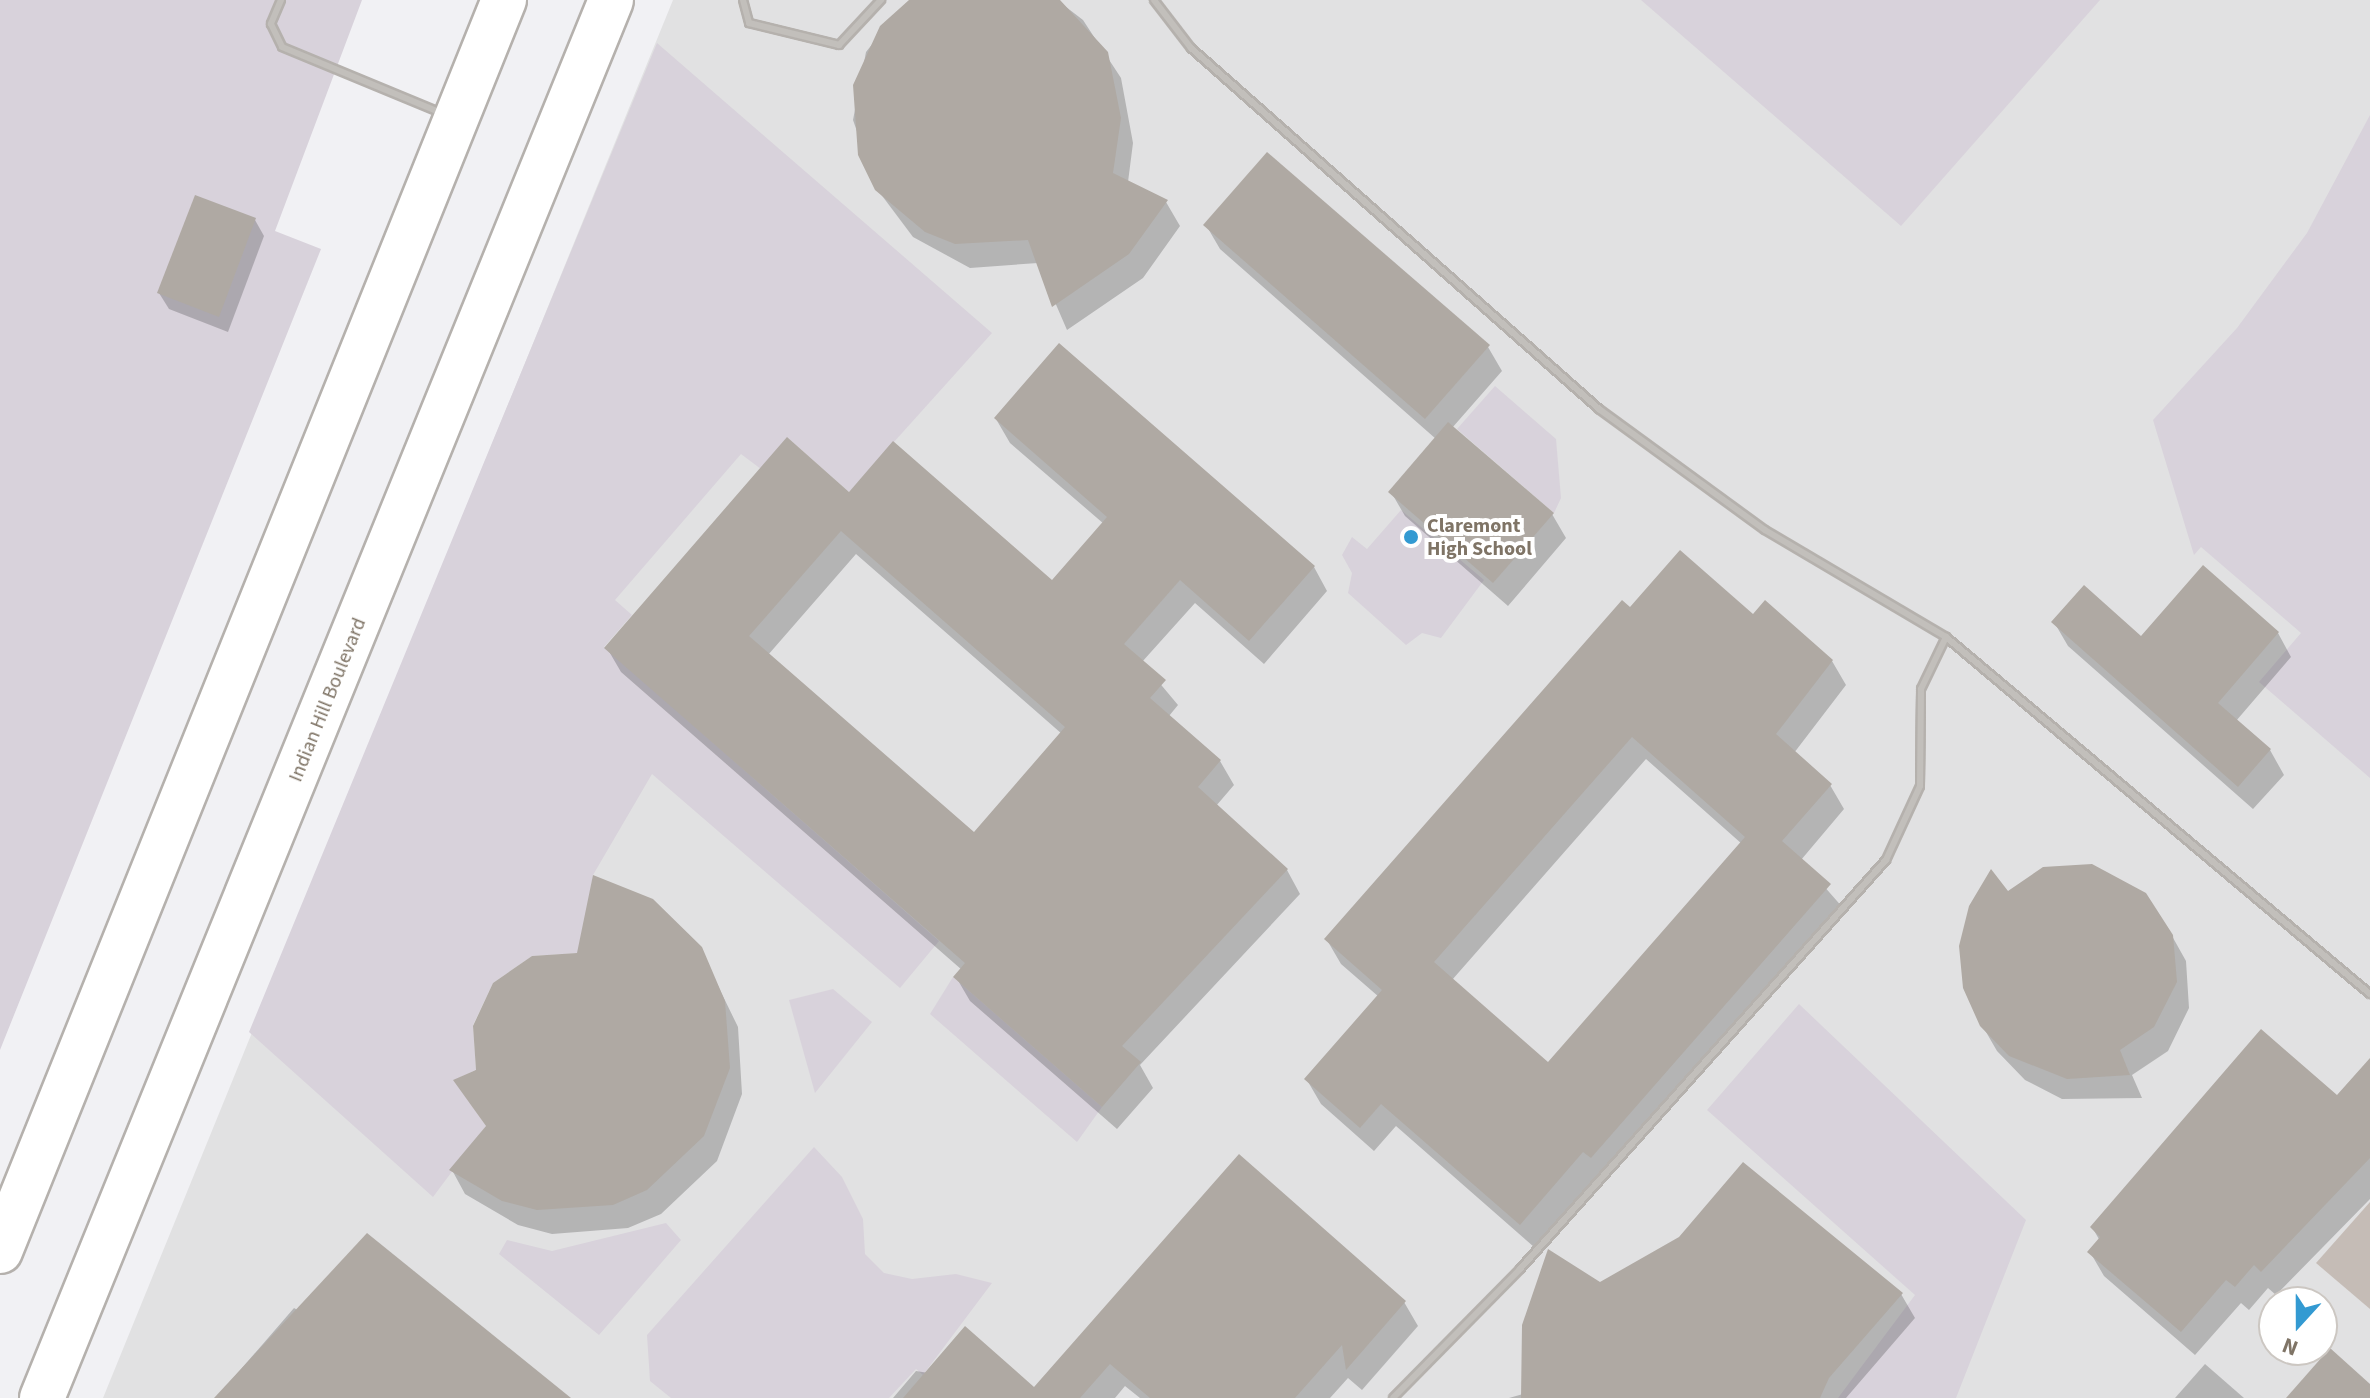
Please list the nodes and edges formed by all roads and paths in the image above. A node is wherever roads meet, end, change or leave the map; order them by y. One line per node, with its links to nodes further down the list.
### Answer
1 (281, 0): 7 (lane)
2 (504, 0): 7 (main road)
3 (611, 0): 11 (main road, Indian Hill Boulevard)
4 (743, 0): 5 (lane)
5 (881, 0)
6 (1154, 0): 8 (lane)
7 (456, 118): 10 (main road)
8 (1946, 637): 9 (lane); 12 (lane)
9 (2370, 994)
10 (0, 1251)
11 (42, 1398)
12 (1393, 1398)

